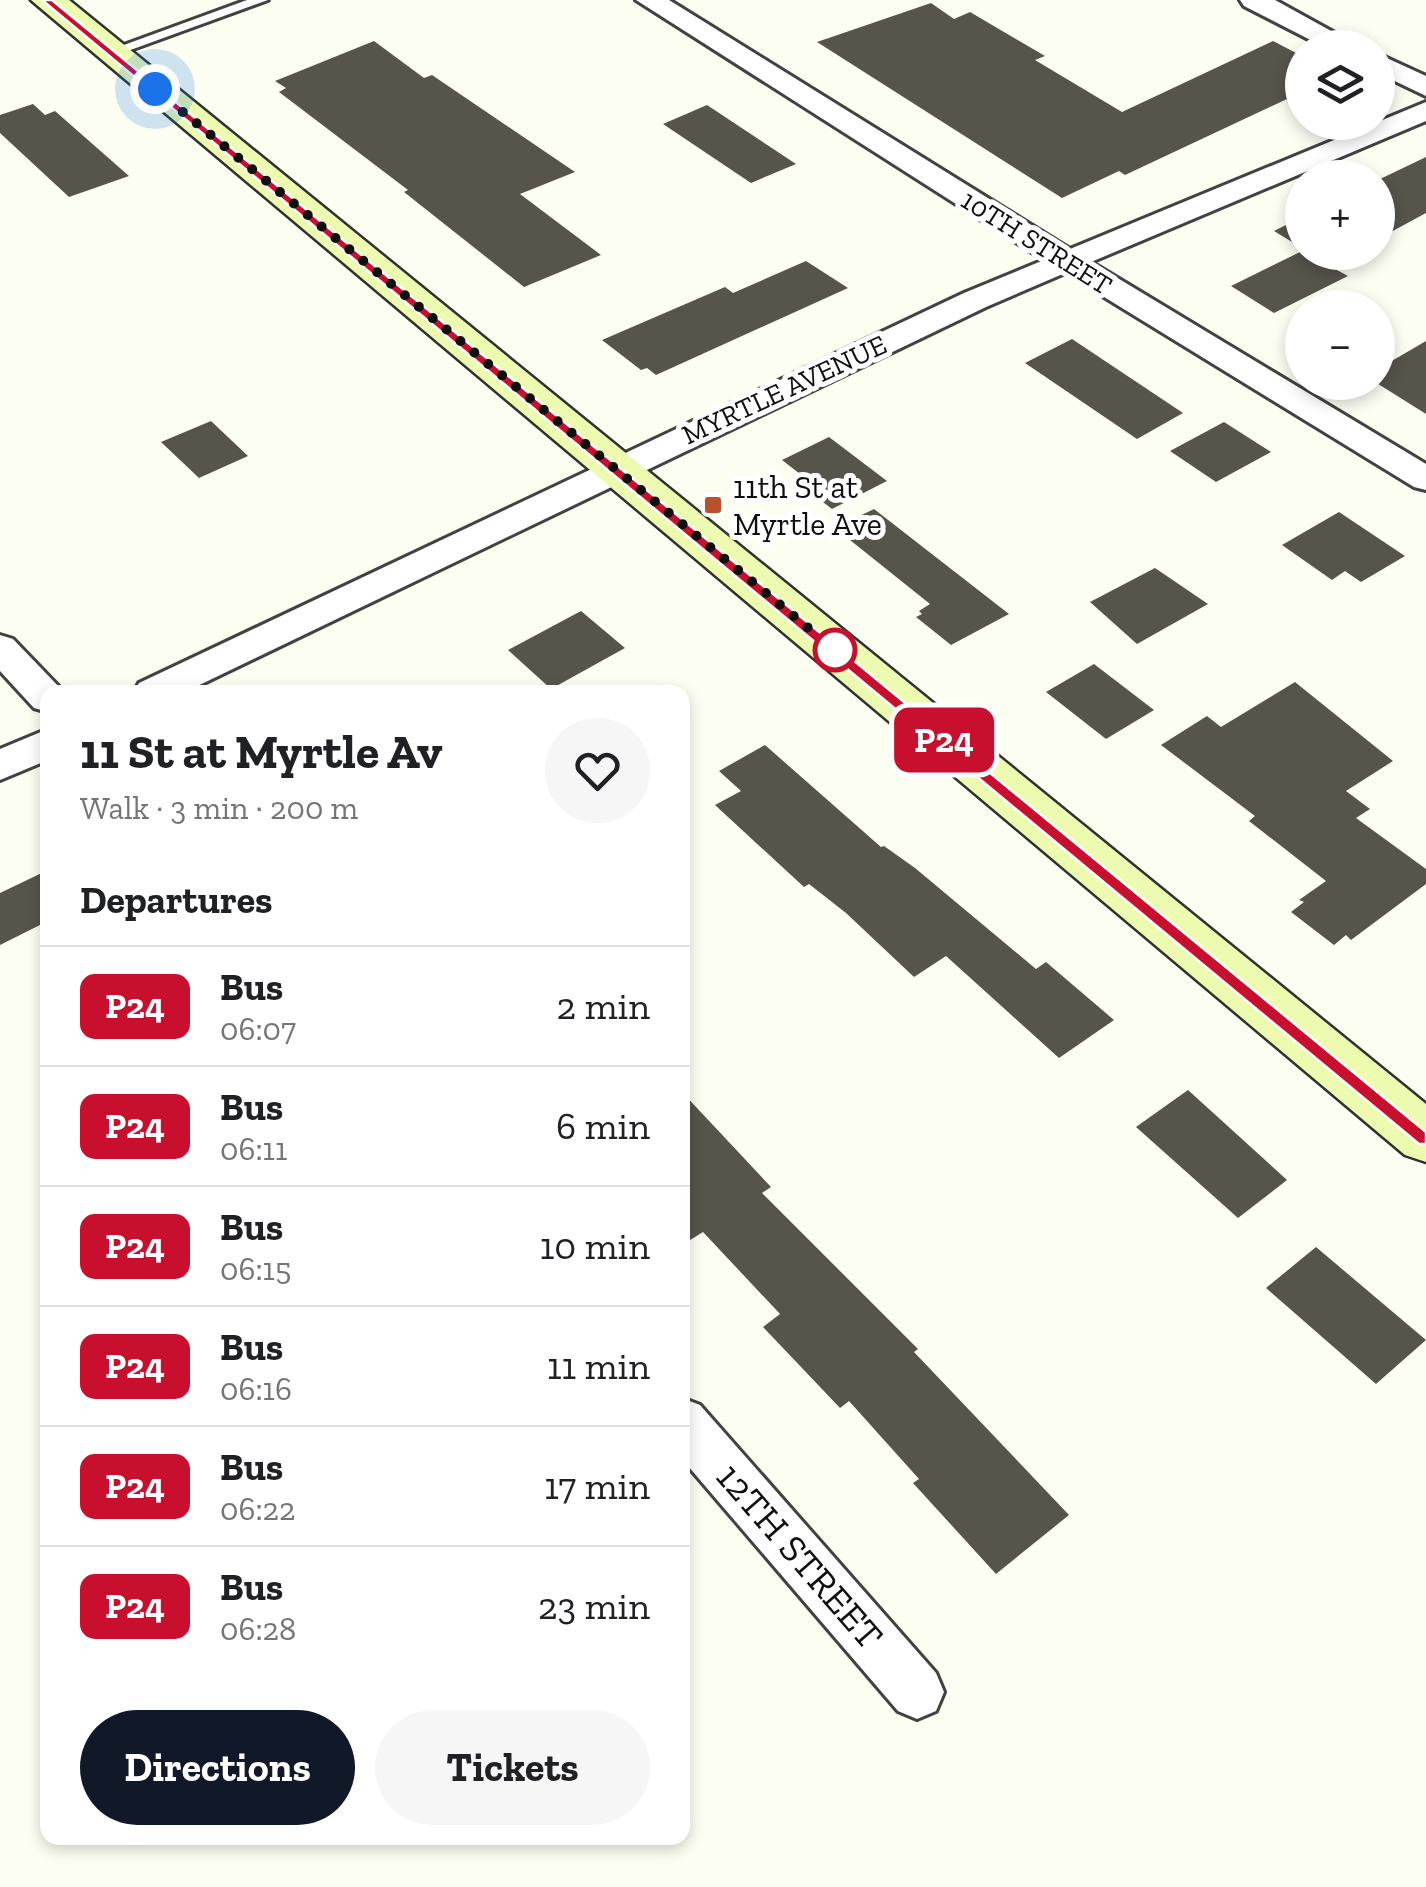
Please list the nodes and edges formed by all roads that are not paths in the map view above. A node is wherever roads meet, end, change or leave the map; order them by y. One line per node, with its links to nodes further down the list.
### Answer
1 (48, 0): 6 (main road)
2 (261, 0): 6 (lane)
3 (650, 0): 10 (street, 10TH STREET)
4 (1254, 0): 5 (street)
5 (1313, 30)
6 (109, 53): 11 (main road)
7 (1395, 71): 8 (street)
8 (1426, 87)
9 (1426, 111): 10 (street, MYRTLE AVENUE)
10 (1067, 261): 11 (street, MYRTLE AVENUE); 12 (street, 10TH STREET)
11 (617, 468): 14 (street, MYRTLE AVENUE); 18 (main road)
12 (1426, 479)
13 (0, 648): 15 (street)
14 (168, 685)
15 (40, 690)
16 (40, 747): 17 (street)
17 (0, 766)
18 (1426, 1138)
19 (690, 1430): 20 (street, 12TH STREET)
20 (917, 1692)

